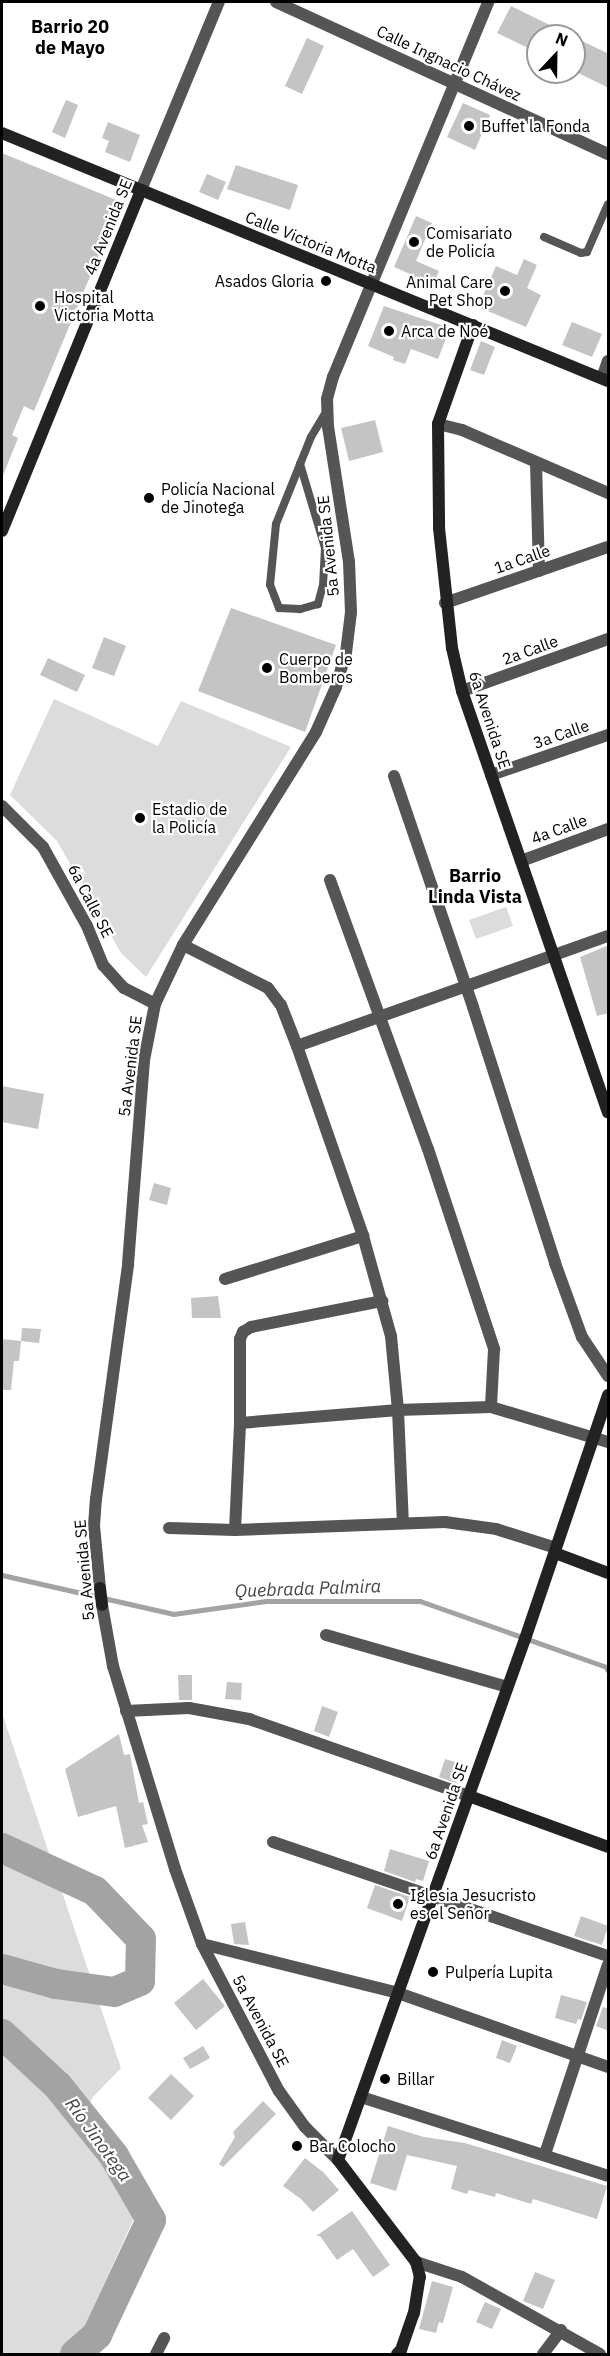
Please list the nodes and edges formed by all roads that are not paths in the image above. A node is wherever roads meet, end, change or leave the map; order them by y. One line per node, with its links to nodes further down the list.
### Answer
1 (219, 2): 7 (street, 4a Avenida SE)
2 (276, 2): 4 (street, Calle Ingnacio Chávez)
3 (488, 2): 4 (street, 5a Avenida SE)
4 (455, 83): 6 (street, Calle Ingnacio Chávez); 10 (street, 5a Avenida SE)
5 (2, 133): 7 (street, Calle Victoria Motta)
6 (609, 154)
7 (141, 190): 10 (street, Calle Victoria Motta); 19 (street, 4a Avenida SE)
8 (609, 204): 9 (lane)
9 (544, 237)
10 (372, 284): 11 (street, Calle Victoria Motta); 14 (street, 5a Avenida SE)
11 (472, 326): 13 (street, Calle Victoria Motta); 15 (street, 6a Avenida SE)
12 (609, 361): 13 (street)
13 (605, 380)
14 (326, 412): 17 (lane); 33 (street, 5a Avenida SE)
15 (438, 424): 16 (street); 22 (street, 6a Avenida SE)
16 (536, 463): 18 (street); 21 (street)
17 (300, 464): 17 (lane)
18 (609, 494)
19 (2, 531)
20 (609, 547): 21 (street, 1a Calle)
21 (538, 571): 22 (street, 1a Calle)
22 (445, 603): 24 (street, 6a Avenida SE)
23 (609, 639): 24 (street, 2a Calle)
24 (462, 691): 27 (street, 6a Avenida SE)
25 (609, 735): 27 (street, 3a Calle)
26 (394, 776): 35 (street)
27 (490, 776): 30 (street, 6a Avenida SE)
28 (2, 806): 36 (street, 6a Calle SE)
29 (609, 829): 30 (street, 4a Calle)
30 (521, 861): 34 (street, 6a Avenida SE)
31 (330, 879): 37 (street)
32 (609, 936): 34 (street)
33 (183, 945): 36 (street, 5a Avenida SE); 38 (street)
34 (555, 956): 35 (street); 39 (street, 6a Avenida SE)
35 (467, 988): 37 (street); 43 (street)
36 (155, 1004): 57 (street, 5a Avenida SE)
37 (379, 1017): 38 (street); 45 (street)
38 (297, 1046): 40 (street)
39 (609, 1112)
40 (363, 1236): 41 (street); 42 (street)
41 (225, 1279)
42 (382, 1301): 46 (street); 47 (street)
43 (609, 1376)
44 (609, 1395): 48 (street, 6a Avenida SE)
45 (491, 1407): 46 (street); 48 (street)
46 (398, 1410): 47 (street); 50 (street)
47 (240, 1423): 52 (street)
48 (594, 1437): 49 (street); 53 (street, 6a Avenida SE)
49 (609, 1442)
50 (402, 1523): 52 (street); 53 (street)
51 (169, 1528): 52 (street)
52 (235, 1530)
53 (555, 1550): 54 (street); 56 (street, 6a Avenida SE)
54 (609, 1573)
55 (326, 1635): 56 (street)
56 (507, 1687): 58 (street, 6a Avenida SE)
57 (126, 1711): 58 (street); 62 (street, 5a Avenida SE)
58 (469, 1796): 60 (street); 61 (street, 6a Avenida SE)
59 (273, 1842): 61 (street)
60 (609, 1847)
61 (434, 1896): 63 (street); 65 (street, 6a Avenida SE)
62 (202, 1944): 65 (street); 70 (street, 5a Avenida SE)
63 (609, 1956)
64 (609, 1965): 66 (street)
65 (398, 1993): 66 (street); 68 (street, 6a Avenida SE)
66 (578, 2057): 67 (street); 69 (street)
67 (609, 2067)
68 (361, 2097): 69 (street); 70 (street, 6a Avenida SE)
69 (545, 2154): 71 (street)
70 (338, 2160): 72 (street)
71 (609, 2176)
72 (416, 2262): 73 (street); 76 (street)
73 (561, 2330): 77 (street); 78 (street)
74 (164, 2338): 75 (street)
75 (156, 2355)
76 (396, 2355)
77 (543, 2355)
78 (600, 2355)

